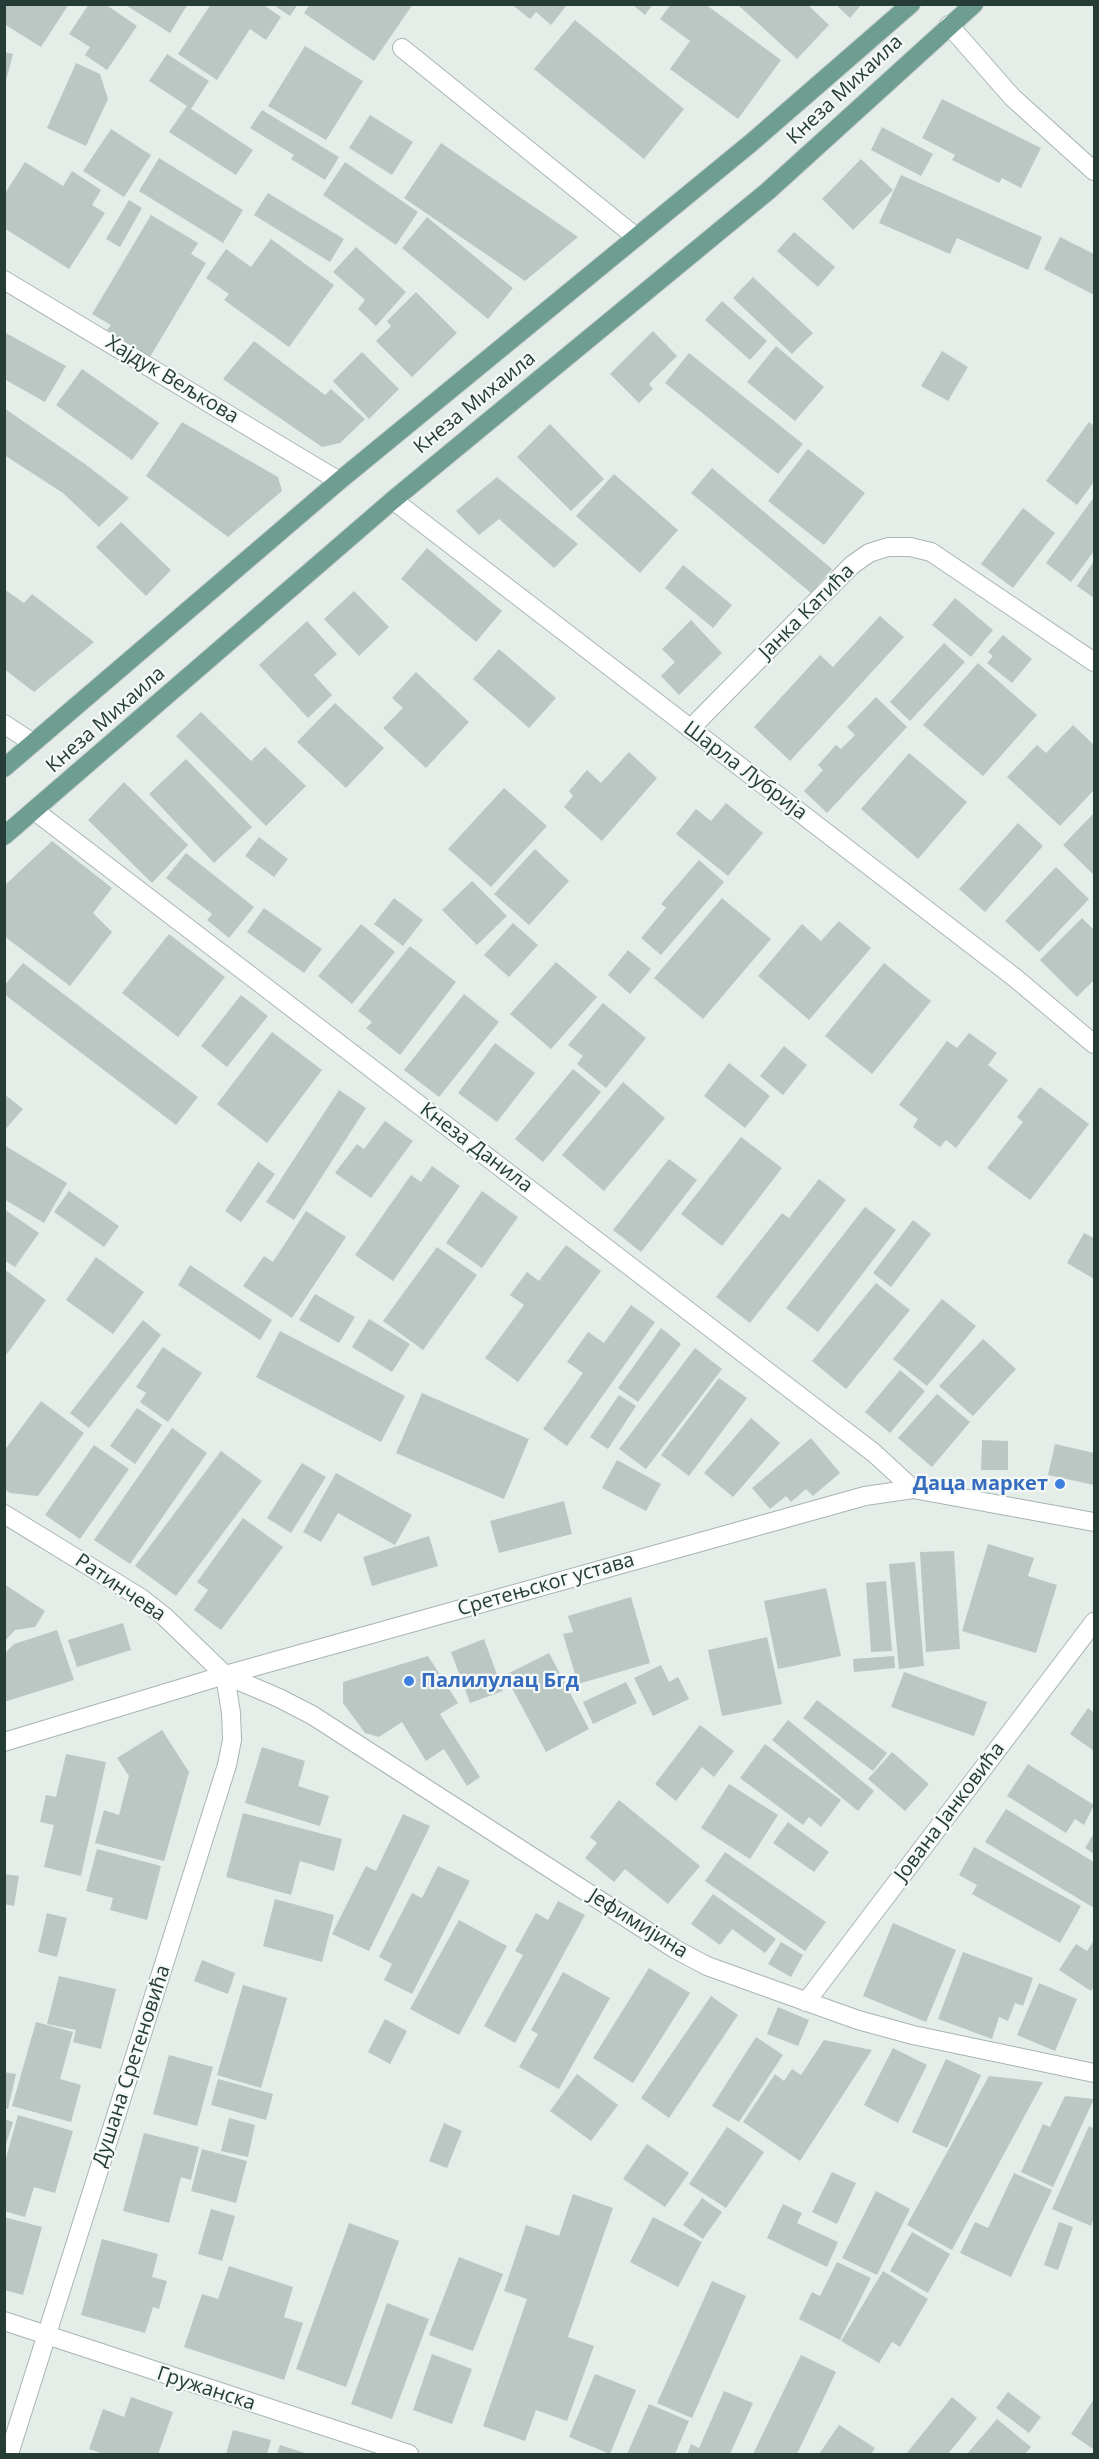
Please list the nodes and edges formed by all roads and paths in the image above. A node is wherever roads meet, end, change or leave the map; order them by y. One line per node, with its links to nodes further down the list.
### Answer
1 (911, 4): 6 (main road, Кнеза Михаила)
2 (974, 4): 3 (main road, Кнеза Михаила)
3 (949, 25): 5 (street); 9 (main road, Кнеза Михаила)
4 (402, 48): 6 (street)
5 (1095, 171)
6 (636, 237): 8 (main road, Кнеза Михаила)
7 (4, 280): 8 (street, Хајдук Вељкова)
8 (339, 481): 13 (main road, Кнеза Михаила)
9 (393, 500): 12 (street, Шарла Лубрија); 15 (main road, Кнеза Михаила)
10 (1095, 662): 12 (street, Јанка Катића)
11 (4, 724): 13 (street)
12 (690, 729): 17 (street, Шарла Лубрија)
13 (33, 743): 14 (main road, Кнеза Михаила)
14 (4, 768)
15 (35, 811): 16 (main road, Кнеза Михаила); 18 (street, Кнеза Данила)
16 (4, 836)
17 (1095, 1044)
18 (913, 1489): 20 (street, Сретењског устава); 22 (street, Сретењског устава)
19 (4, 1514): 22 (street, Ратинчева)
20 (1095, 1522)
21 (1095, 1622): 24 (street, Јована Јанковића)
22 (225, 1675): 23 (street, Сретењског устава); 24 (street, Јефимијина); 27 (street, Душана Сретеновића)
23 (4, 1742)
24 (806, 2002): 25 (street, Јефимијина)
25 (1095, 2073)
26 (4, 2321): 27 (street, Гружанска)
27 (46, 2337): 28 (street, Душана Сретеновића); 29 (street, Гружанска)
28 (9, 2454)
29 (409, 2454)

